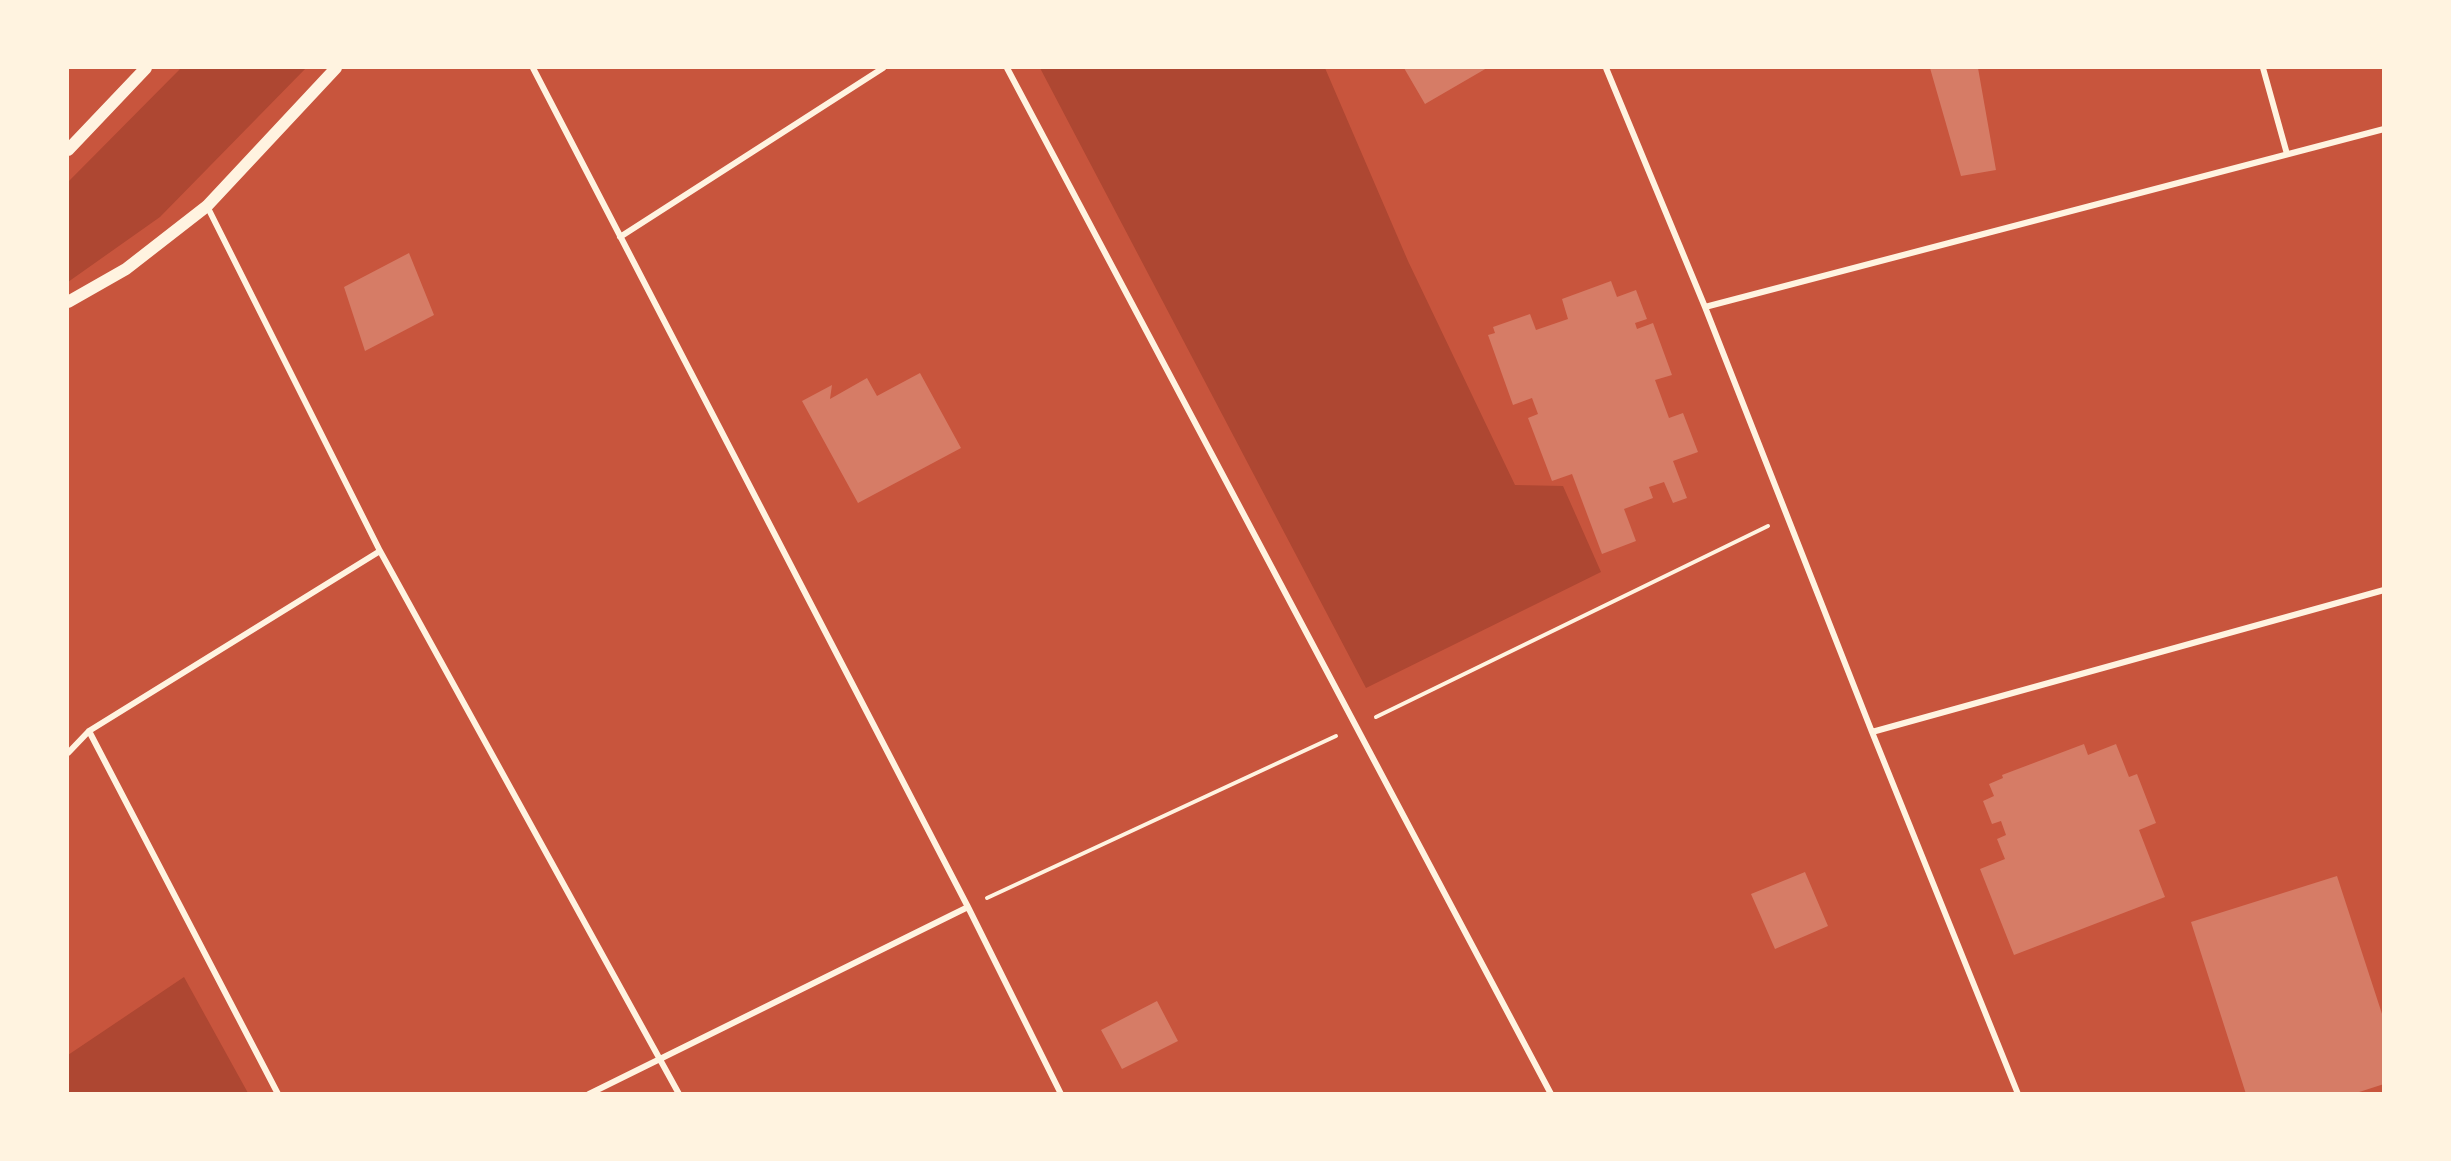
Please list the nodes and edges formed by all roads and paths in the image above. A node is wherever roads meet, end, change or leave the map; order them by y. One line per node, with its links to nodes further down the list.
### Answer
1 (146, 68): 9 (main road)
2 (336, 68): 11 (main road)
3 (533, 68): 12 (street)
4 (883, 68): 12 (street)
5 (1007, 68): 18 (street)
6 (1606, 68): 14 (street)
7 (2264, 68): 10 (street)
8 (2384, 129): 10 (street)
9 (68, 150)
10 (2287, 154): 14 (street)
11 (207, 206): 13 (main road); 16 (street)
12 (620, 237): 22 (street)
13 (68, 302)
14 (1705, 307): 15 (street)
15 (1788, 517): 18 (path); 20 (street)
16 (380, 551): 19 (street); 23 (street)
17 (2384, 590): 20 (street)
18 (1357, 726): 22 (path); 28 (street)
19 (89, 731): 21 (street); 24 (street)
20 (1872, 732): 29 (street)
21 (68, 753)
22 (968, 907): 23 (street); 27 (street)
23 (660, 1059): 25 (street); 26 (street)
24 (278, 1094)
25 (589, 1094)
26 (679, 1094)
27 (1061, 1094)
28 (1551, 1094)
29 (2018, 1094)

